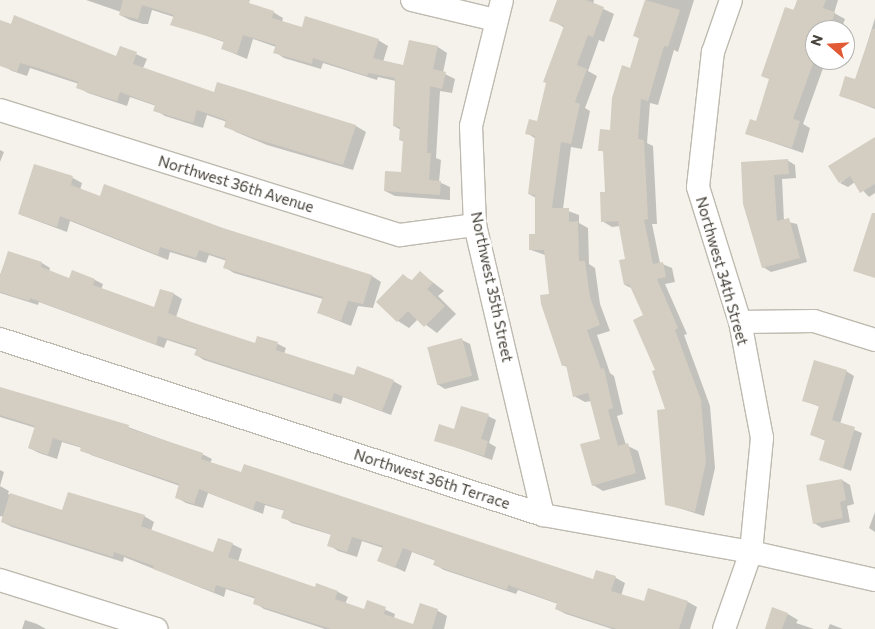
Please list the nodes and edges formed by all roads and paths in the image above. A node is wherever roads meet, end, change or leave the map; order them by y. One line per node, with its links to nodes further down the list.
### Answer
1 (412, 0): 3 (street)
2 (731, 0): 6 (street, Northwest 34th Street)
3 (499, 10): 5 (street, Northwest 35th Street)
4 (0, 110): 5 (street, Northwest 36th Avenue)
5 (475, 225): 9 (street, Northwest 35th Street)
6 (740, 322): 8 (street); 10 (street, Northwest 34th Street)
7 (0, 339): 9 (street, Northwest 36th Terrace)
8 (875, 340)
9 (543, 515): 10 (street, Northwest 36th Terrace)
10 (750, 552): 12 (street, Northwest 36th Terrace); 14 (street, Northwest 34th Street)
11 (0, 580): 13 (street)
12 (875, 580)
13 (156, 629)
14 (724, 629)

